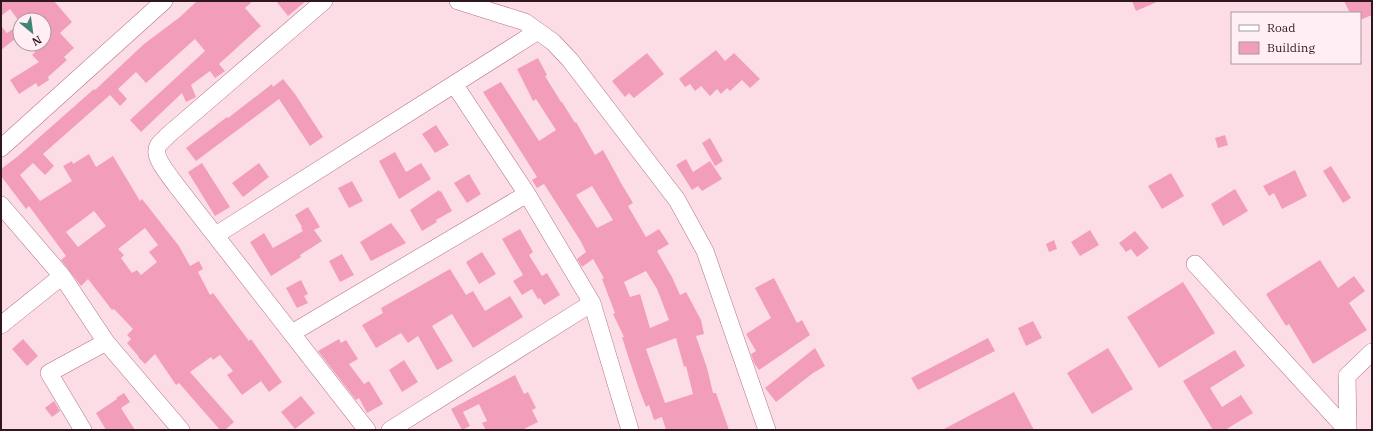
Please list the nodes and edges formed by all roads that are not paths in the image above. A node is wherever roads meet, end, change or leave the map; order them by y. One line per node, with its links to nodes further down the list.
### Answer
1 (164, 1): 6 (street)
2 (324, 1): 9 (street)
3 (458, 1): 4 (street)
4 (538, 31): 5 (street); 22 (street)
5 (454, 84): 7 (street); 9 (street)
6 (1, 148)
7 (527, 194): 12 (street); 14 (street)
8 (1, 205): 11 (street)
9 (216, 235): 14 (street)
10 (1195, 264): 23 (street)
11 (62, 276): 13 (street); 15 (street)
12 (592, 303): 20 (street); 21 (street)
13 (1, 325)
14 (292, 333): 19 (street)
15 (106, 342): 17 (street); 18 (street)
16 (1372, 352): 23 (street)
17 (83, 430)
18 (181, 430)
19 (367, 430)
20 (390, 430)
21 (630, 430)
22 (767, 430)
23 (1348, 430)

